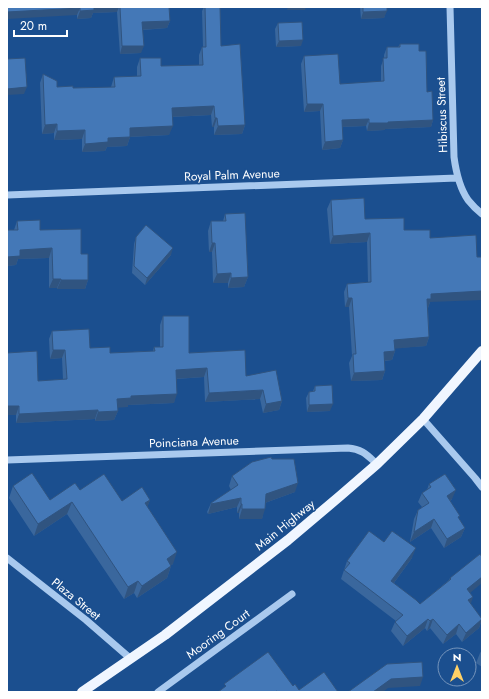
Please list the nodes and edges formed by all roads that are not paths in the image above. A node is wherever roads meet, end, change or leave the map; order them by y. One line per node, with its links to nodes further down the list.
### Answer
1 (450, 7): 2 (street, Hibiscus Street)
2 (457, 178): 3 (street, Royal Palm Avenue); 4 (street, Hibiscus Street)
3 (7, 195)
4 (482, 214)
5 (482, 351): 6 (main road, Main Highway)
6 (423, 419): 8 (main road, Main Highway); 9 (street)
7 (7, 460): 8 (street, Poinciana Avenue)
8 (377, 464): 12 (main road, Main Highway)
9 (482, 487)
10 (7, 558): 12 (street, Plaza Street)
11 (292, 594): 14 (street, Mooring Court)
12 (131, 659): 13 (main road, Main Highway)
13 (82, 692)
14 (158, 692)

